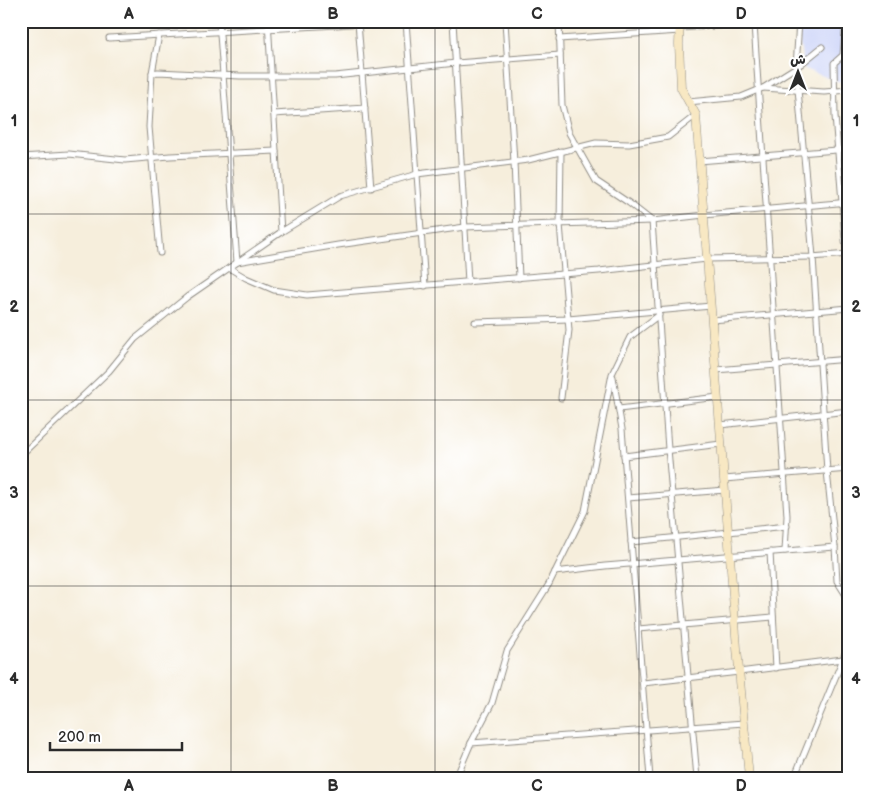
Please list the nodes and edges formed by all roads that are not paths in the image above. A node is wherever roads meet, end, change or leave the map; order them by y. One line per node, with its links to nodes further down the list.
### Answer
1 (220, 21): 13 (street)
2 (268, 21): 12 (street)
3 (391, 21): 9 (street)
4 (406, 21): 23 (street)
5 (453, 21): 21 (street)
6 (505, 21): 20 (street)
7 (559, 21): 17 (street)
8 (799, 21): 10 (street); 22 (street)
9 (358, 22): 12 (street); 25 (street)
10 (754, 24): 11 (street); 28 (street)
11 (680, 27): 17 (street); 32 (street)
12 (269, 29): 13 (street); 27 (street)
13 (220, 32): 15 (street); 26 (street)
14 (849, 32): 31 (street)
15 (158, 35): 16 (street); 24 (street)
16 (109, 38)
17 (559, 39): 19 (street)
18 (822, 47): 22 (street)
19 (560, 55): 20 (street); 36 (street)
20 (507, 60): 21 (street); 47 (street)
21 (456, 64): 23 (street); 48 (street)
22 (796, 67): 28 (street); 29 (street)
23 (409, 68): 25 (street); 49 (street)
24 (152, 73): 26 (street); 45 (street)
25 (362, 73): 27 (street); 33 (street)
26 (223, 75): 27 (street); 42 (street)
27 (272, 76): 34 (street)
28 (760, 89): 29 (street); 32 (street); 43 (street)
29 (798, 90): 31 (street); 41 (street)
30 (849, 90): 31 (street)
31 (835, 91): 38 (street)
32 (688, 102): 35 (street)
33 (364, 108): 34 (street); 50 (street)
34 (274, 114): 39 (street)
35 (696, 115): 36 (street); 46 (street)
36 (577, 147): 40 (street); 56 (street)
37 (849, 149): 38 (street)
38 (838, 150): 41 (street); 52 (street)
39 (276, 151): 42 (street); 60 (street)
40 (561, 151): 47 (street); 57 (street)
41 (804, 153): 43 (street); 53 (street)
42 (229, 154): 45 (street); 67 (street)
43 (763, 156): 46 (street); 54 (street)
44 (21, 157): 45 (street)
45 (152, 158): 62 (street)
46 (699, 161): 55 (street)
47 (514, 162): 48 (street); 58 (street)
48 (462, 168): 49 (street); 59 (street)
49 (417, 174): 50 (street); 61 (street)
50 (371, 188): 60 (street)
51 (849, 202): 52 (street)
52 (842, 203): 53 (street); 63 (street)
53 (808, 206): 54 (street); 64 (street)
54 (767, 210): 55 (street); 65 (street)
55 (704, 215): 56 (street); 66 (street)
56 (652, 221): 57 (street); 68 (street)
57 (560, 224): 58 (street); 70 (street)
58 (517, 225): 59 (street); 71 (street)
59 (465, 227): 61 (street); 72 (street)
60 (281, 232): 67 (street)
61 (421, 233): 67 (street); 73 (street)
62 (160, 252)
63 (848, 254): 64 (street); 74 (street)
64 (812, 257): 65 (street); 77 (street)
65 (770, 258): 66 (street); 79 (street)
66 (707, 259): 68 (street); 75 (street)
67 (237, 262): 69 (street)
68 (656, 265): 70 (street); 78 (street)
69 (230, 268): 73 (street); 98 (street)
70 (565, 274): 71 (street); 80 (street)
71 (519, 278): 72 (street)
72 (468, 282): 73 (street)
73 (425, 286)
74 (849, 288)
75 (711, 306): 78 (street); 81 (street)
76 (849, 308): 77 (street)
77 (816, 311): 79 (street); 84 (street)
78 (659, 313): 80 (street); 87 (street); 90 (street)
79 (774, 314): 81 (street); 85 (street)
80 (568, 319): 82 (street); 89 (street)
81 (712, 320): 86 (street)
82 (475, 322)
83 (849, 358): 84 (street)
84 (820, 361): 85 (street); 93 (street)
85 (777, 365): 86 (street); 94 (street)
86 (716, 370): 88 (street)
87 (612, 374): 91 (street); 117 (street)
88 (718, 397): 90 (street); 95 (street)
89 (561, 398)
90 (665, 404): 91 (street); 97 (street)
91 (618, 409): 99 (street)
92 (849, 411): 93 (street)
93 (824, 414): 94 (street); 101 (street)
94 (781, 418): 95 (street); 102 (street)
95 (720, 425): 96 (street)
96 (721, 444): 97 (street); 103 (street)
97 (669, 450): 99 (street); 105 (street)
98 (21, 455)
99 (624, 456): 106 (street)
100 (849, 469): 101 (street)
101 (828, 471): 102 (street); 111 (street)
102 (784, 474): 103 (street); 107 (street)
103 (724, 479): 104 (street)
104 (725, 490): 105 (street); 108 (street)
105 (672, 494): 106 (street); 109 (street)
106 (628, 498): 110 (street)
107 (787, 526): 108 (street); 112 (street)
108 (728, 532): 109 (street); 114 (street)
109 (676, 538): 110 (street); 115 (street)
110 (631, 542): 116 (street)
111 (835, 547): 112 (street); 118 (street)
112 (785, 551): 113 (street)
113 (770, 552): 114 (street); 119 (street)
114 (730, 555): 115 (street); 120 (street)
115 (678, 560): 116 (street); 121 (street)
116 (633, 564): 117 (street); 122 (street)
117 (555, 572): 132 (street)
118 (849, 600)
119 (773, 617): 120 (street); 125 (street)
120 (735, 621): 121 (street); 126 (street)
121 (684, 625): 122 (street); 127 (street)
122 (638, 629): 128 (street)
123 (849, 644): 124 (street)
124 (843, 659): 125 (street); 137 (street)
125 (776, 668): 126 (street)
126 (739, 672): 127 (street); 129 (street)
127 (689, 678): 128 (street); 130 (street)
128 (643, 683): 131 (street)
129 (744, 723): 130 (street); 136 (street)
130 (693, 727): 131 (street); 135 (street)
131 (646, 730): 132 (street); 134 (street)
132 (471, 744): 133 (street)
133 (456, 778)
134 (650, 778)
135 (698, 778)
136 (749, 778)
137 (794, 778)

